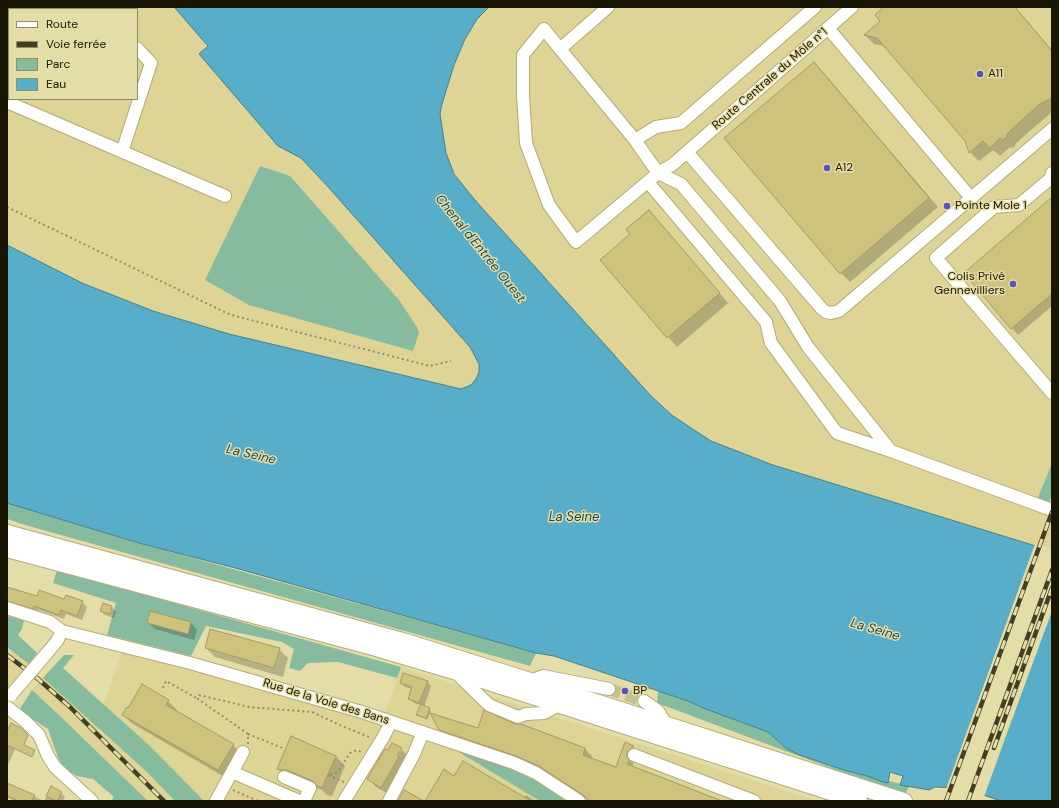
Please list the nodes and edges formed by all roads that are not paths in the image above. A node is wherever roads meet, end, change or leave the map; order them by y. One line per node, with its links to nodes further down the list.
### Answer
1 (608, 7): 6 (street)
2 (815, 7): 9 (street)
3 (852, 7): 4 (street, Route Centrale du Môle n°1)
4 (828, 28): 11 (street, Route Centrale du Môle n°1); 16 (street)
5 (138, 49): 10 (street)
6 (560, 49): 9 (street); 14 (street, Route Centrale du Môle n°1)
7 (7, 102): 10 (street)
8 (1052, 129): 16 (street)
9 (635, 140): 12 (street)
10 (122, 152): 15 (street)
11 (687, 152): 12 (street, Route Centrale du Môle n°1); 16 (street)
12 (658, 173): 14 (street, Route Centrale du Môle n°1); 18 (street)
13 (1052, 173): 17 (street)
14 (648, 182): 18 (street)
15 (225, 196)
16 (971, 198)
17 (1052, 392)
18 (891, 451): 19 (street)
19 (1052, 510)
20 (7, 533): 25 (main road)
21 (7, 549): 24 (main road)
22 (7, 608): 23 (street, Rue de la Voie des Bans)
23 (62, 631): 27 (street, bridge); 31 (street, Rue de la Voie des Bans)
24 (454, 671): 29 (main road); 29 (street)
25 (530, 681): 26 (street); 32 (main road)
26 (609, 689)
27 (9, 697)
28 (644, 701): 32 (street)
29 (559, 705): 38 (main road)
30 (7, 707): 39 (street)
31 (391, 722): 33 (street, Rue de la Voie des Bans); 43 (street)
32 (666, 724): 48 (main road)
33 (422, 732): 44 (street); 45 (street, Rue de la Voie des Bans)
34 (245, 749): 36 (street)
35 (634, 755): 46 (street)
36 (235, 773): 40 (street); 41 (street)
37 (284, 776): 42 (street)
38 (838, 797): 47 (main road)
39 (92, 801)
40 (216, 801)
41 (299, 801)
42 (304, 801)
43 (344, 801)
44 (389, 801)
45 (579, 801)
46 (754, 801)
47 (859, 801)
48 (904, 801)

